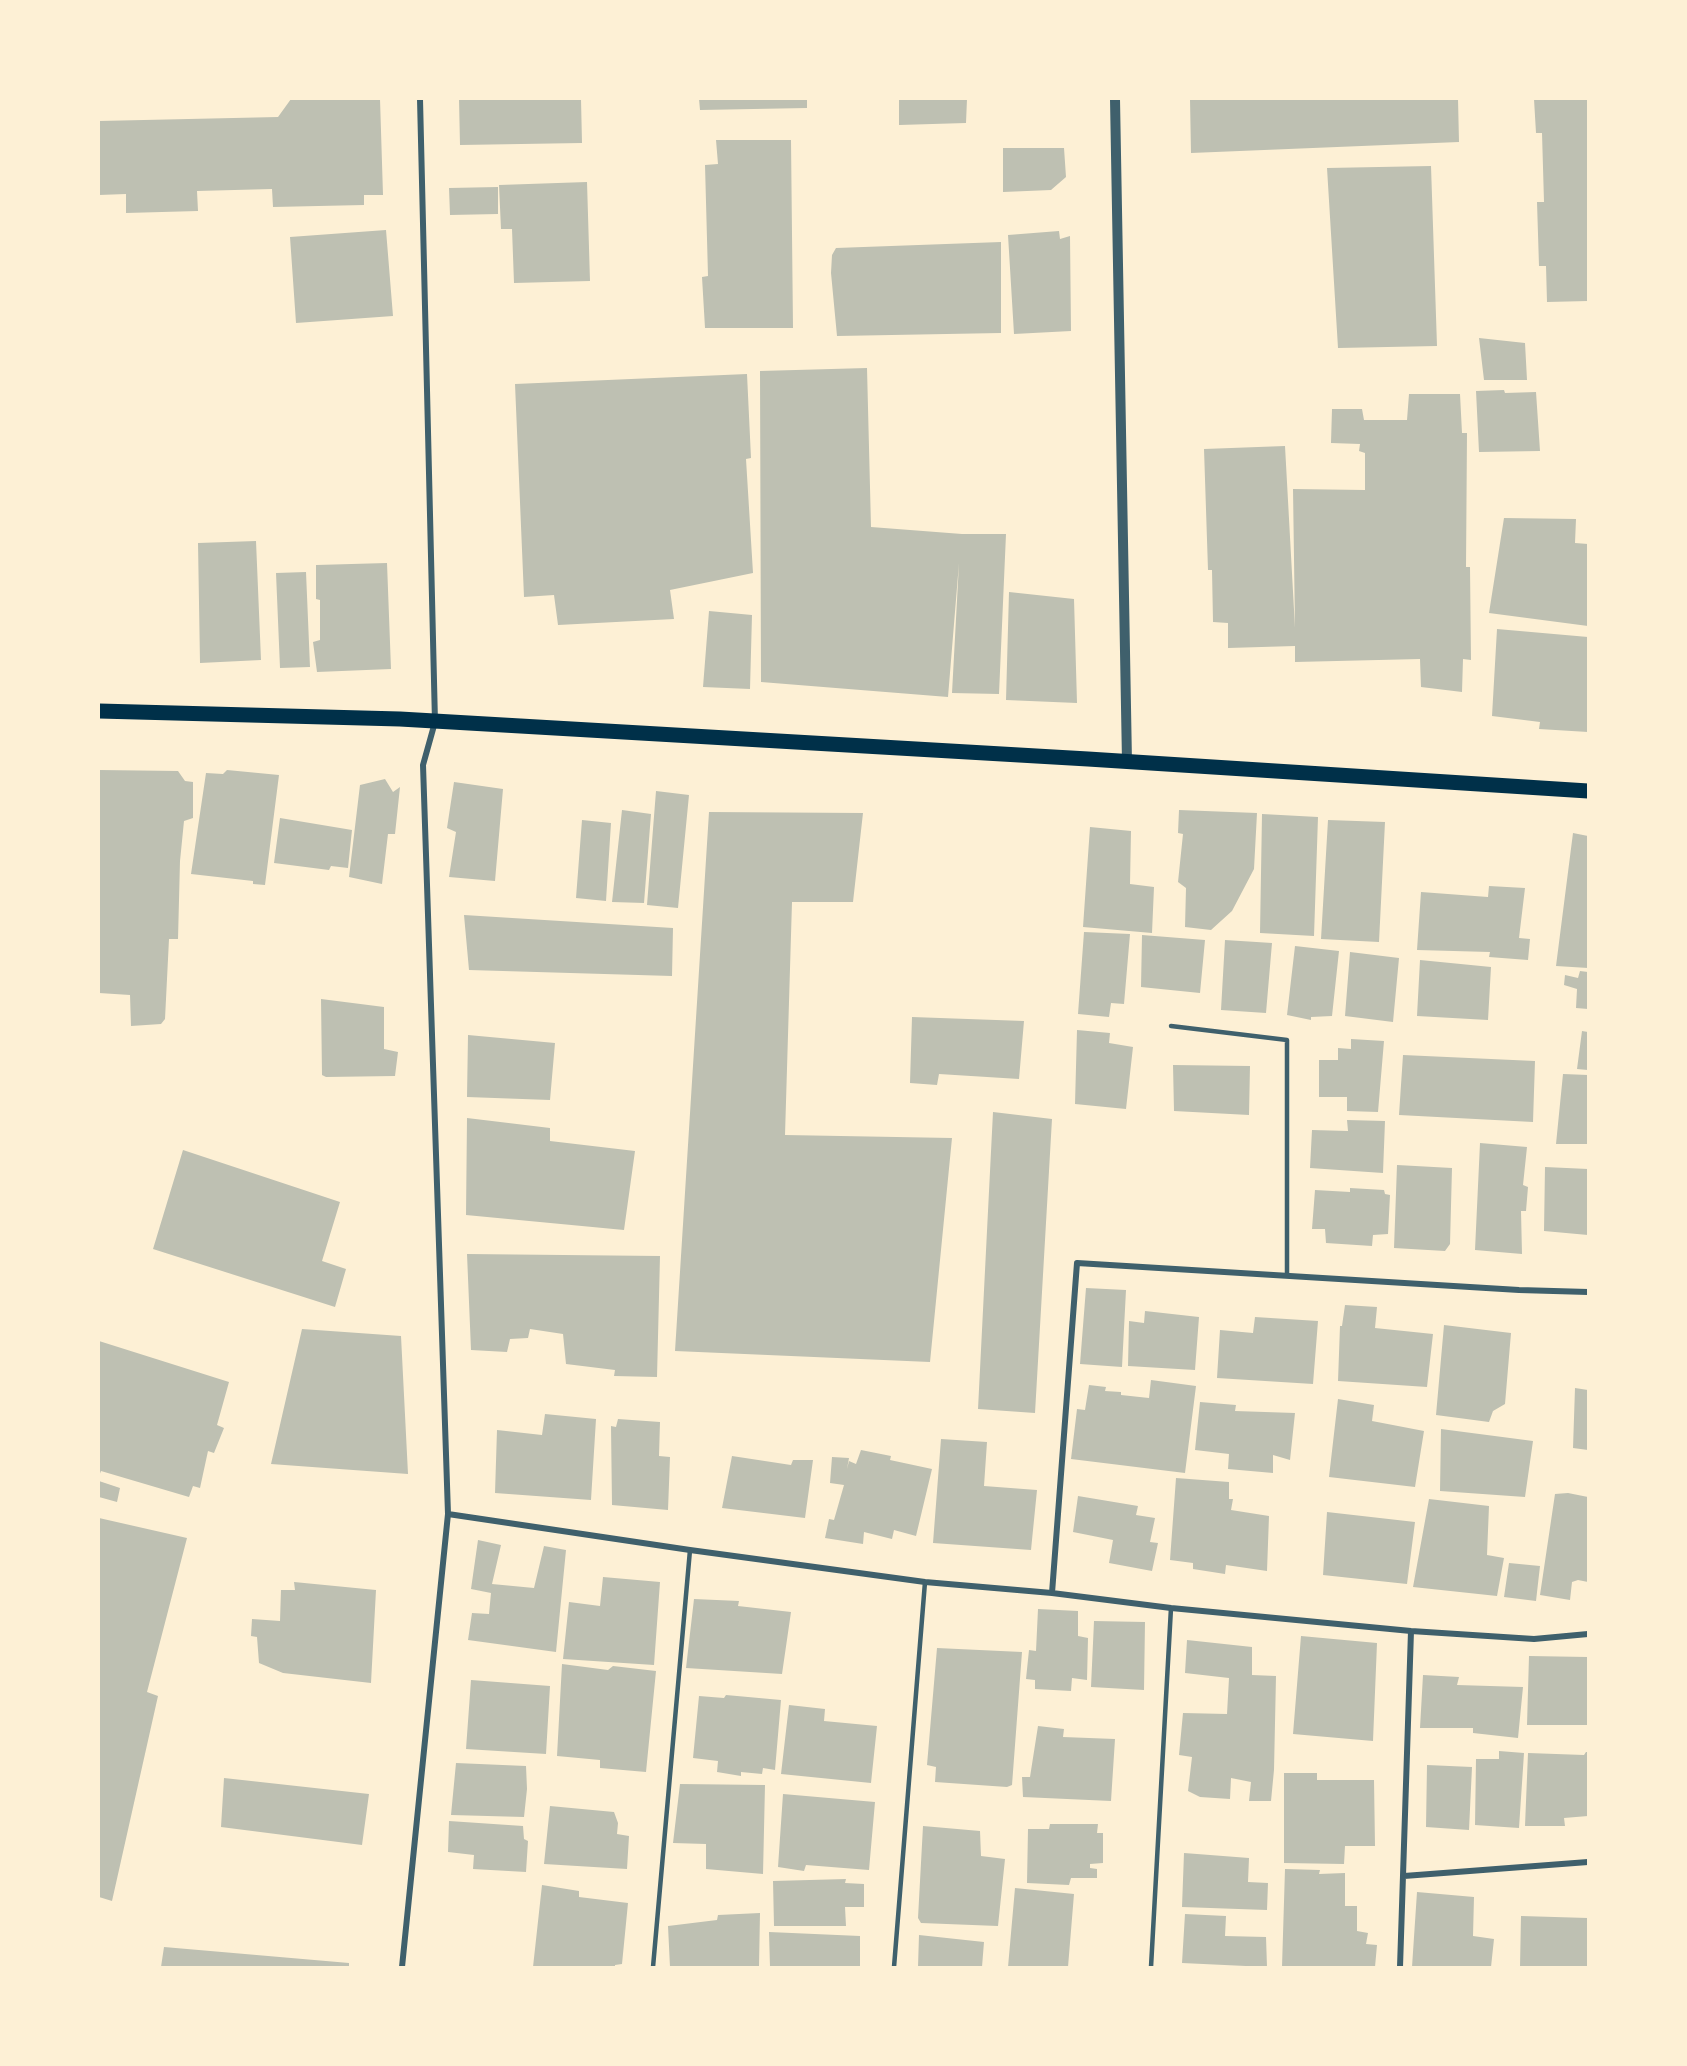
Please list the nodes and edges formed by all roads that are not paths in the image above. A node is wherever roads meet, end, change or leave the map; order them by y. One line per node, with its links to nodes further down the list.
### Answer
1 (420, 99): 4 (street)
2 (1115, 99): 5 (street)
3 (99, 711): 4 (main road)
4 (435, 722): 5 (main road); 10 (street)
5 (1127, 762): 6 (main road)
6 (1588, 791)
7 (1171, 1026): 8 (lane)
8 (1287, 1275): 9 (street); 13 (street)
9 (1588, 1292)
10 (448, 1514): 11 (street); 19 (street)
11 (690, 1550): 12 (street); 20 (lane)
12 (925, 1582): 13 (street); 21 (lane)
13 (1052, 1593): 14 (street)
14 (1171, 1608): 15 (street); 22 (lane)
15 (1411, 1631): 16 (street); 18 (street)
16 (1588, 1634)
17 (1588, 1862): 18 (street)
18 (1404, 1876): 23 (street)
19 (402, 1967)
20 (653, 1967)
21 (894, 1967)
22 (1151, 1967)
23 (1400, 1967)

